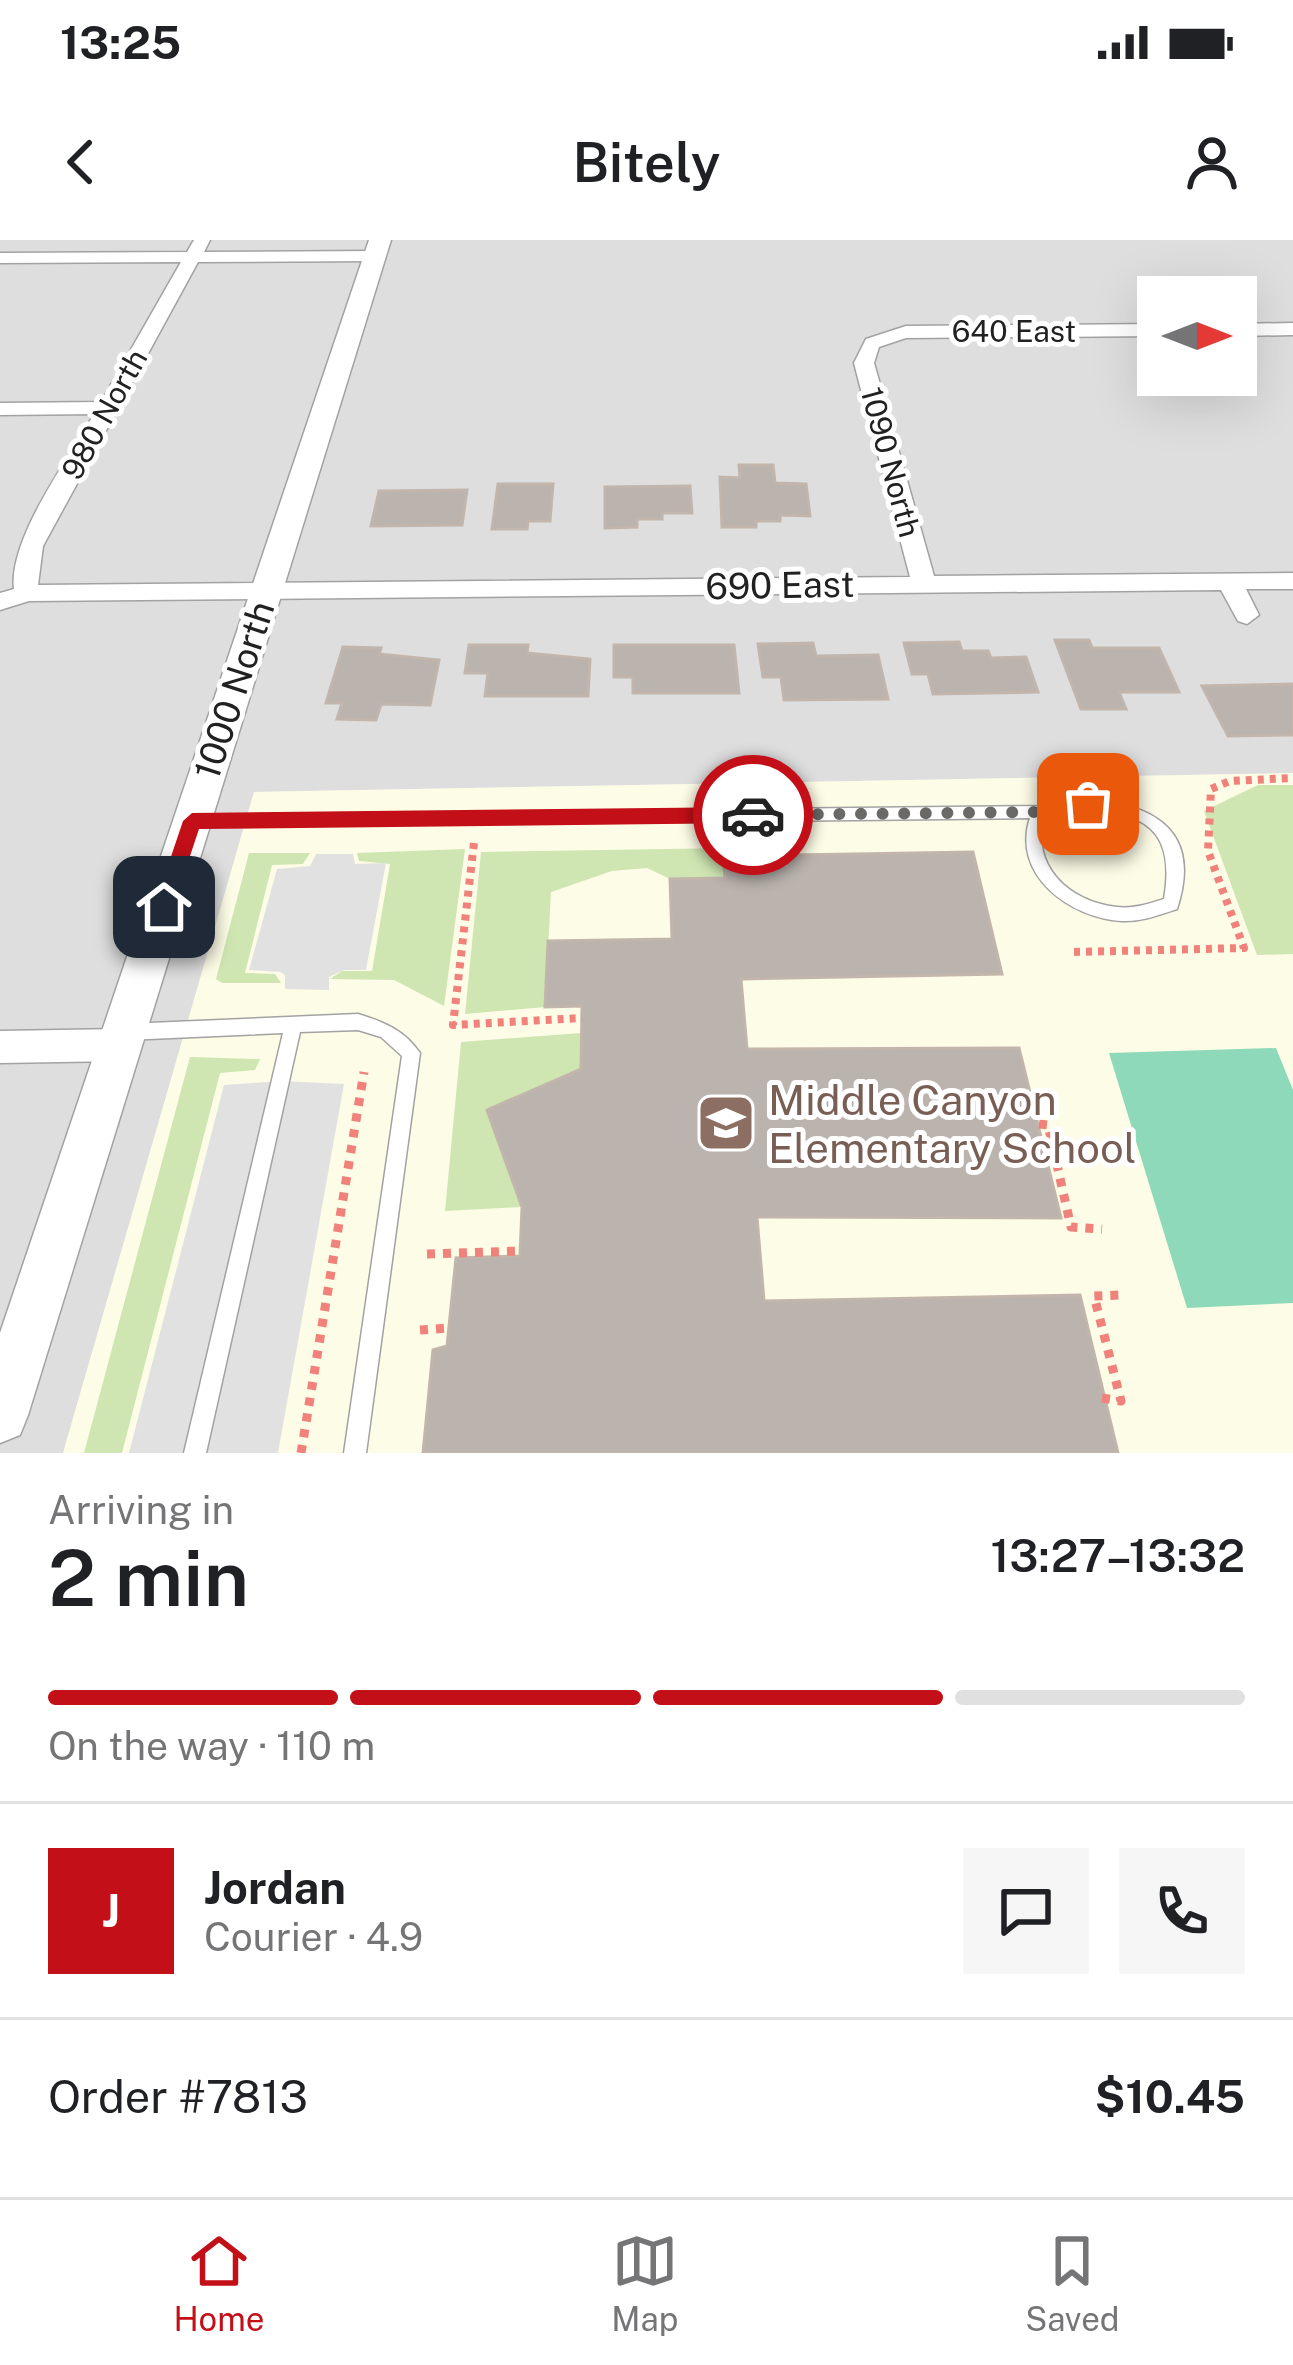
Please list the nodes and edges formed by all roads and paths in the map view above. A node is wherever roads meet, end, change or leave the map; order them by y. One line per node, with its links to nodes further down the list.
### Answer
1 (378, 248): 2 (street); 13 (street, 1000 North)
2 (197, 249): 3 (street); 8 (street, 980 North)
3 (0, 258)
4 (1293, 329): 6 (street)
5 (1137, 330): 7 (street, 640 East)
6 (1257, 330)
7 (872, 341): 12 (street, 1090 North)
8 (107, 408): 9 (street); 14 (street, 980 North)
9 (0, 409)
10 (1293, 580): 11 (street, 690 East)
11 (1228, 581): 12 (street, 690 East); 16 (street)
12 (924, 584): 13 (street, 690 East)
13 (267, 590): 14 (street, 690 East); 18 (street, 1000 North)
14 (27, 592): 15 (street, 690 East)
15 (0, 602)
16 (1247, 615)
17 (1040, 812): 17 (lane); 18 (lane)
18 (192, 821): 22 (street, 1000 North)
19 (474, 843): 20 (path)
20 (582, 1018)
21 (293, 1027): 22 (lane); 34 (lane); 36 (lane)
22 (122, 1039): 23 (street); 33 (street, 1000 North)
23 (0, 1047)
24 (364, 1072): 35 (path)
25 (1039, 1124): 26 (path)
26 (1102, 1229)
27 (519, 1251): 28 (path)
28 (427, 1253)
29 (1120, 1294): 32 (path)
30 (449, 1328): 31 (path)
31 (420, 1330)
32 (1102, 1398)
33 (0, 1415)
34 (195, 1453)
35 (301, 1453)
36 (355, 1453)

